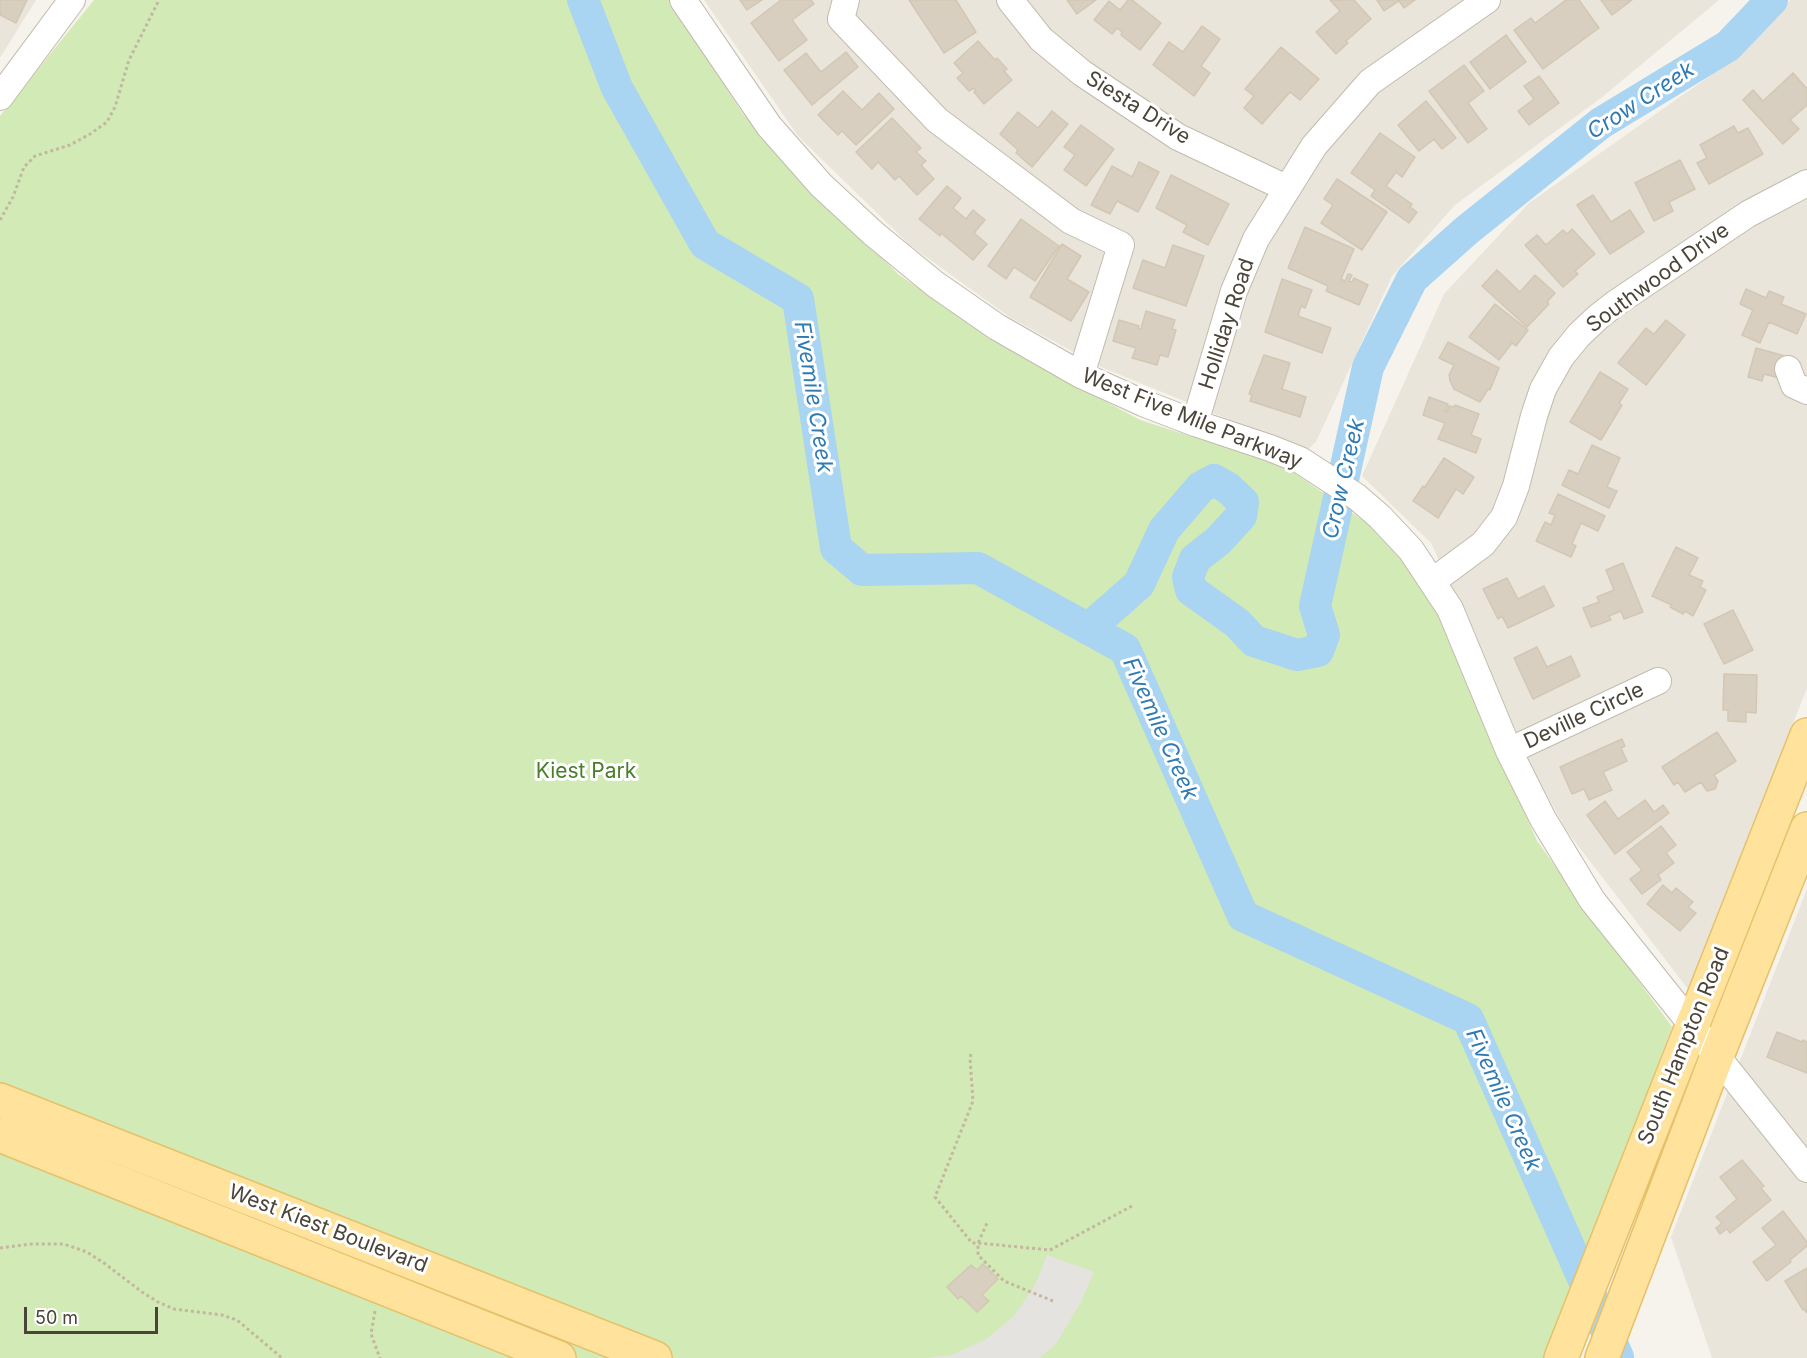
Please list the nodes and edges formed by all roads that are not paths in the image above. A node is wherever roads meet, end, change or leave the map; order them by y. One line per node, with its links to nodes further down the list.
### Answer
1 (72, 0): 6 (street)
2 (682, 0): 10 (street, West Five Mile Parkway)
3 (846, 0): 10 (street)
4 (1010, 0): 8 (street, Siesta Drive)
5 (1487, 0): 8 (street, Holliday Road)
6 (4, 86)
7 (1807, 183): 13 (street, Southwood Drive)
8 (1286, 188): 12 (street, Holliday Road)
9 (1788, 369): 11 (street)
10 (1081, 375): 12 (street, West Five Mile Parkway)
11 (1807, 391)
12 (1196, 423): 13 (street, West Five Mile Parkway)
13 (1434, 581): 16 (street, West Five Mile Parkway)
14 (1658, 681): 16 (street, Deville Circle)
15 (1807, 735): 18 (main road, South Hampton Road)
16 (1509, 751): 18 (street, West Five Mile Parkway)
17 (1807, 829): 19 (main road, South Hampton Road)
18 (1692, 1025): 19 (street, West Five Mile Parkway); 23 (main road, South Hampton Road)
19 (1717, 1056): 22 (street, West Five Mile Parkway); 26 (main road, South Hampton Road)
20 (0, 1100): 25 (main road, West Kiest Boulevard)
21 (0, 1135): 24 (main road, West Kiest Boulevard)
22 (1807, 1168)
23 (1565, 1348)
24 (559, 1358)
25 (655, 1358)
26 (1602, 1358)

